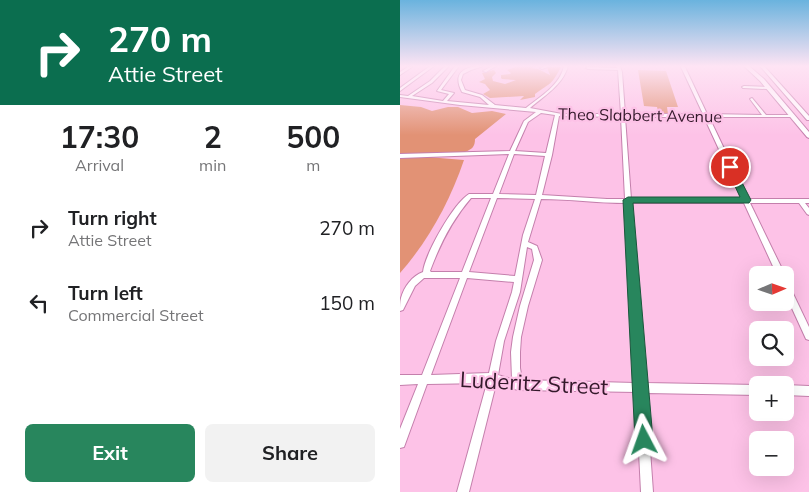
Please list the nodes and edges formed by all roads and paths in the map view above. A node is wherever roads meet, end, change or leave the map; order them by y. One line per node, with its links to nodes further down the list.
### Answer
1 (420, 89): 10 (street)
2 (441, 89): 12 (street)
3 (462, 89): 13 (street)
4 (551, 89): 14 (street)
5 (621, 89): 17 (street)
6 (693, 89): 18 (street)
7 (768, 89): 20 (main road)
8 (782, 89): 21 (street)
9 (400, 96): 10 (street, Theo Slabbert Avenue)
10 (408, 97): 12 (street, Theo Slabbert Avenue)
11 (752, 99): 19 (street)
12 (445, 101): 13 (street, Theo Slabbert Avenue)
13 (493, 106): 14 (street, Theo Slabbert Avenue)
14 (527, 109): 15 (street, Theo Slabbert Avenue)
15 (539, 112): 16 (street, Theo Slabbert Avenue); 23 (street)
16 (557, 115): 17 (street, Theo Slabbert Avenue); 24 (street)
17 (622, 116): 18 (street, Theo Slabbert Avenue); 28 (street)
18 (706, 116): 19 (street, Theo Slabbert Avenue); 29 (street)
19 (766, 116): 20 (street, Theo Slabbert Avenue)
20 (792, 116): 22 (main road)
21 (809, 119)
22 (809, 136)
23 (512, 152): 24 (street); 25 (street); 26 (street)
24 (549, 155): 27 (street)
25 (400, 156)
26 (497, 195): 27 (street); 35 (street); 36 (street)
27 (539, 196): 28 (street); 33 (street)
28 (628, 200): 29 (street); 47 (street)
29 (746, 200): 30 (street); 34 (street)
30 (801, 201): 31 (street); 32 (street)
31 (809, 201)
32 (809, 213)
33 (525, 244): 37 (street); 41 (street)
34 (777, 266)
35 (428, 274): 36 (street); 40 (street)
36 (464, 275): 37 (street); 44 (street)
37 (517, 279): 38 (street)
38 (516, 292): 41 (street); 43 (street)
39 (794, 304): 42 (street)
40 (400, 307)
41 (524, 308): 46 (street)
42 (809, 336)
43 (492, 378): 44 (street, Luderitz Street); 46 (street, Luderitz Street); 52 (street)
44 (424, 379): 45 (street, Luderitz Street); 51 (street)
45 (400, 380)
46 (518, 385): 47 (street, Luderitz Street)
47 (641, 388): 48 (street, Luderitz Street); 53 (street)
48 (749, 390)
49 (794, 390): 50 (street)
50 (809, 390)
51 (400, 443)
52 (463, 492)
53 (648, 492)

